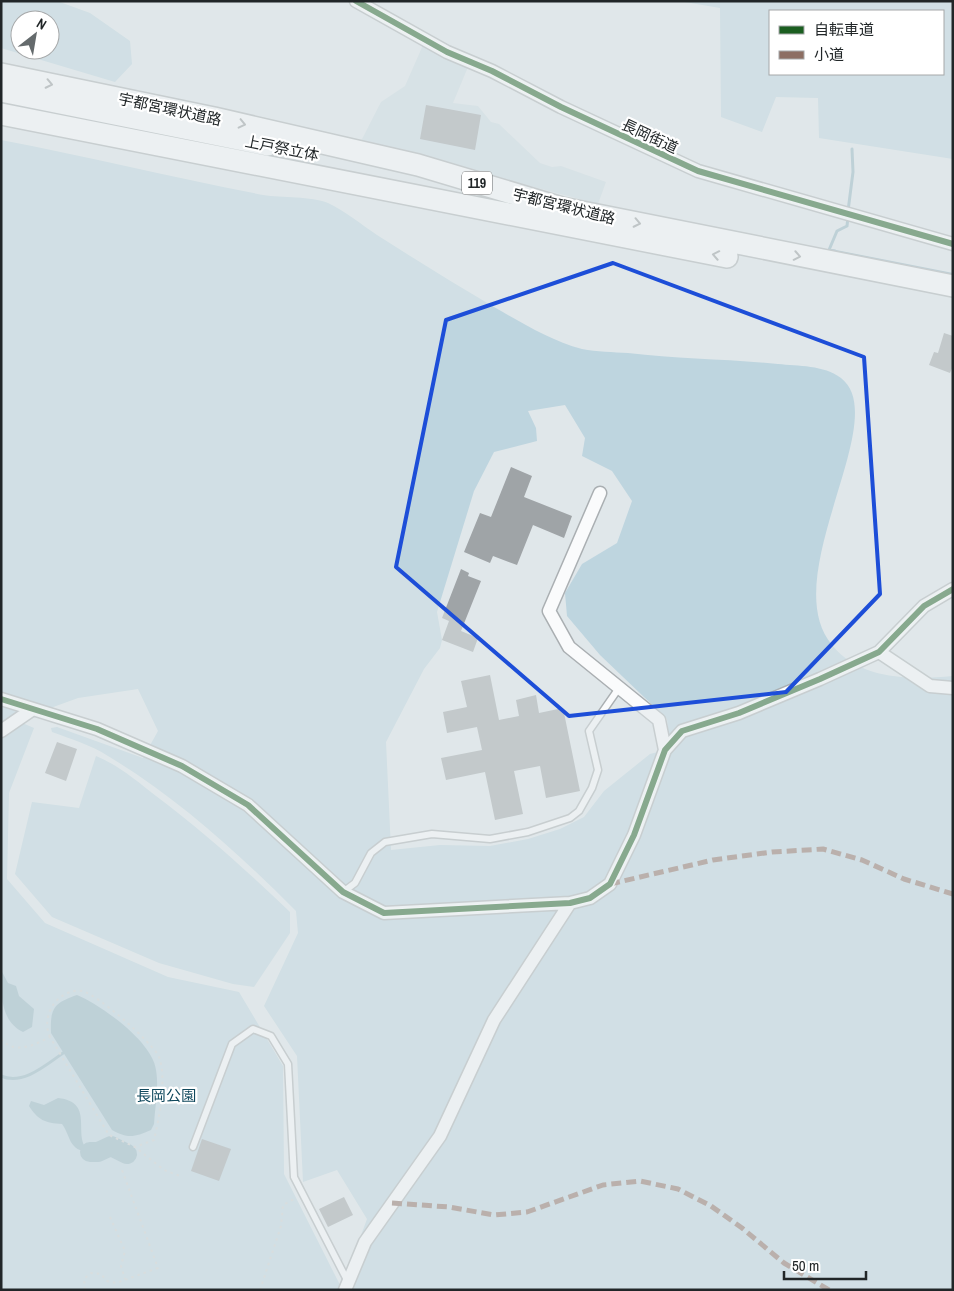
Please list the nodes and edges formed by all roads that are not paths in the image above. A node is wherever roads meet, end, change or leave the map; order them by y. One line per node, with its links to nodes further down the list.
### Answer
1 (356, 1): 7 (street, 長岡街道)
2 (1, 74): 6 (highway, 宇都宮環状道路 / 119, one-way to 6)
3 (1, 92): 6 (highway, 上戸祭立体 / 119)
4 (1, 103): 6 (highway, 上戸祭立体 / 119)
5 (1, 114): 6 (highway, 宇都宮環状道路 / 119)
6 (557, 215): 8 (highway, 宇都宮環状道路 / 119, one-way to 8); 9 (highway, 宇都宮環状道路 / 119, one-way to 6)
7 (953, 244)
8 (953, 286)
9 (953, 301)
10 (600, 493): 13 (street)
11 (953, 589): 12 (street)
12 (879, 652): 14 (street); 18 (street)
13 (619, 688): 18 (street); 19 (lane)
14 (953, 688)
15 (1, 699): 16 (street)
16 (34, 709): 17 (street); 19 (street)
17 (1, 731)
18 (665, 750): 20 (street)
19 (342, 892): 20 (street)
20 (570, 903): 22 (street)
21 (193, 1147): 22 (lane)
22 (346, 1285)

